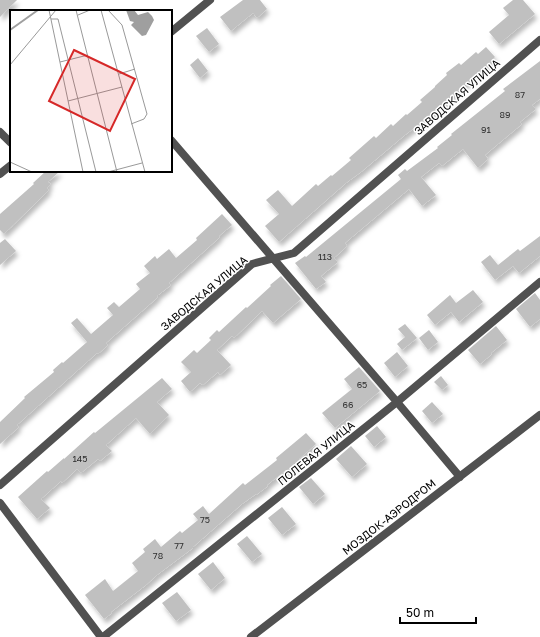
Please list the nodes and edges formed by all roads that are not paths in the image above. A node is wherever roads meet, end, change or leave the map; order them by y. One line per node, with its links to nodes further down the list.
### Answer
1 (210, 0): 2 (street)
2 (172, 31)
3 (540, 40): 9 (street, ЗАВОДСКАЯ УЛИЦА)
4 (0, 132): 6 (street)
5 (172, 141): 9 (street)
6 (10, 143)
7 (10, 165): 8 (street)
8 (0, 174)
9 (274, 258): 11 (street); 14 (street, ЗАВОДСКАЯ УЛИЦА)
10 (540, 282): 11 (street, ПОЛЕВАЯ УЛИЦА)
11 (397, 402): 13 (street); 16 (street, ПОЛЕВАЯ УЛИЦА)
12 (540, 415): 13 (street, МОЗДОК-АЭРОДРОМ)
13 (460, 477): 17 (street, МОЗДОК-АЭРОДРОМ)
14 (0, 485)
15 (0, 503): 16 (street)
16 (102, 637)
17 (251, 637)

